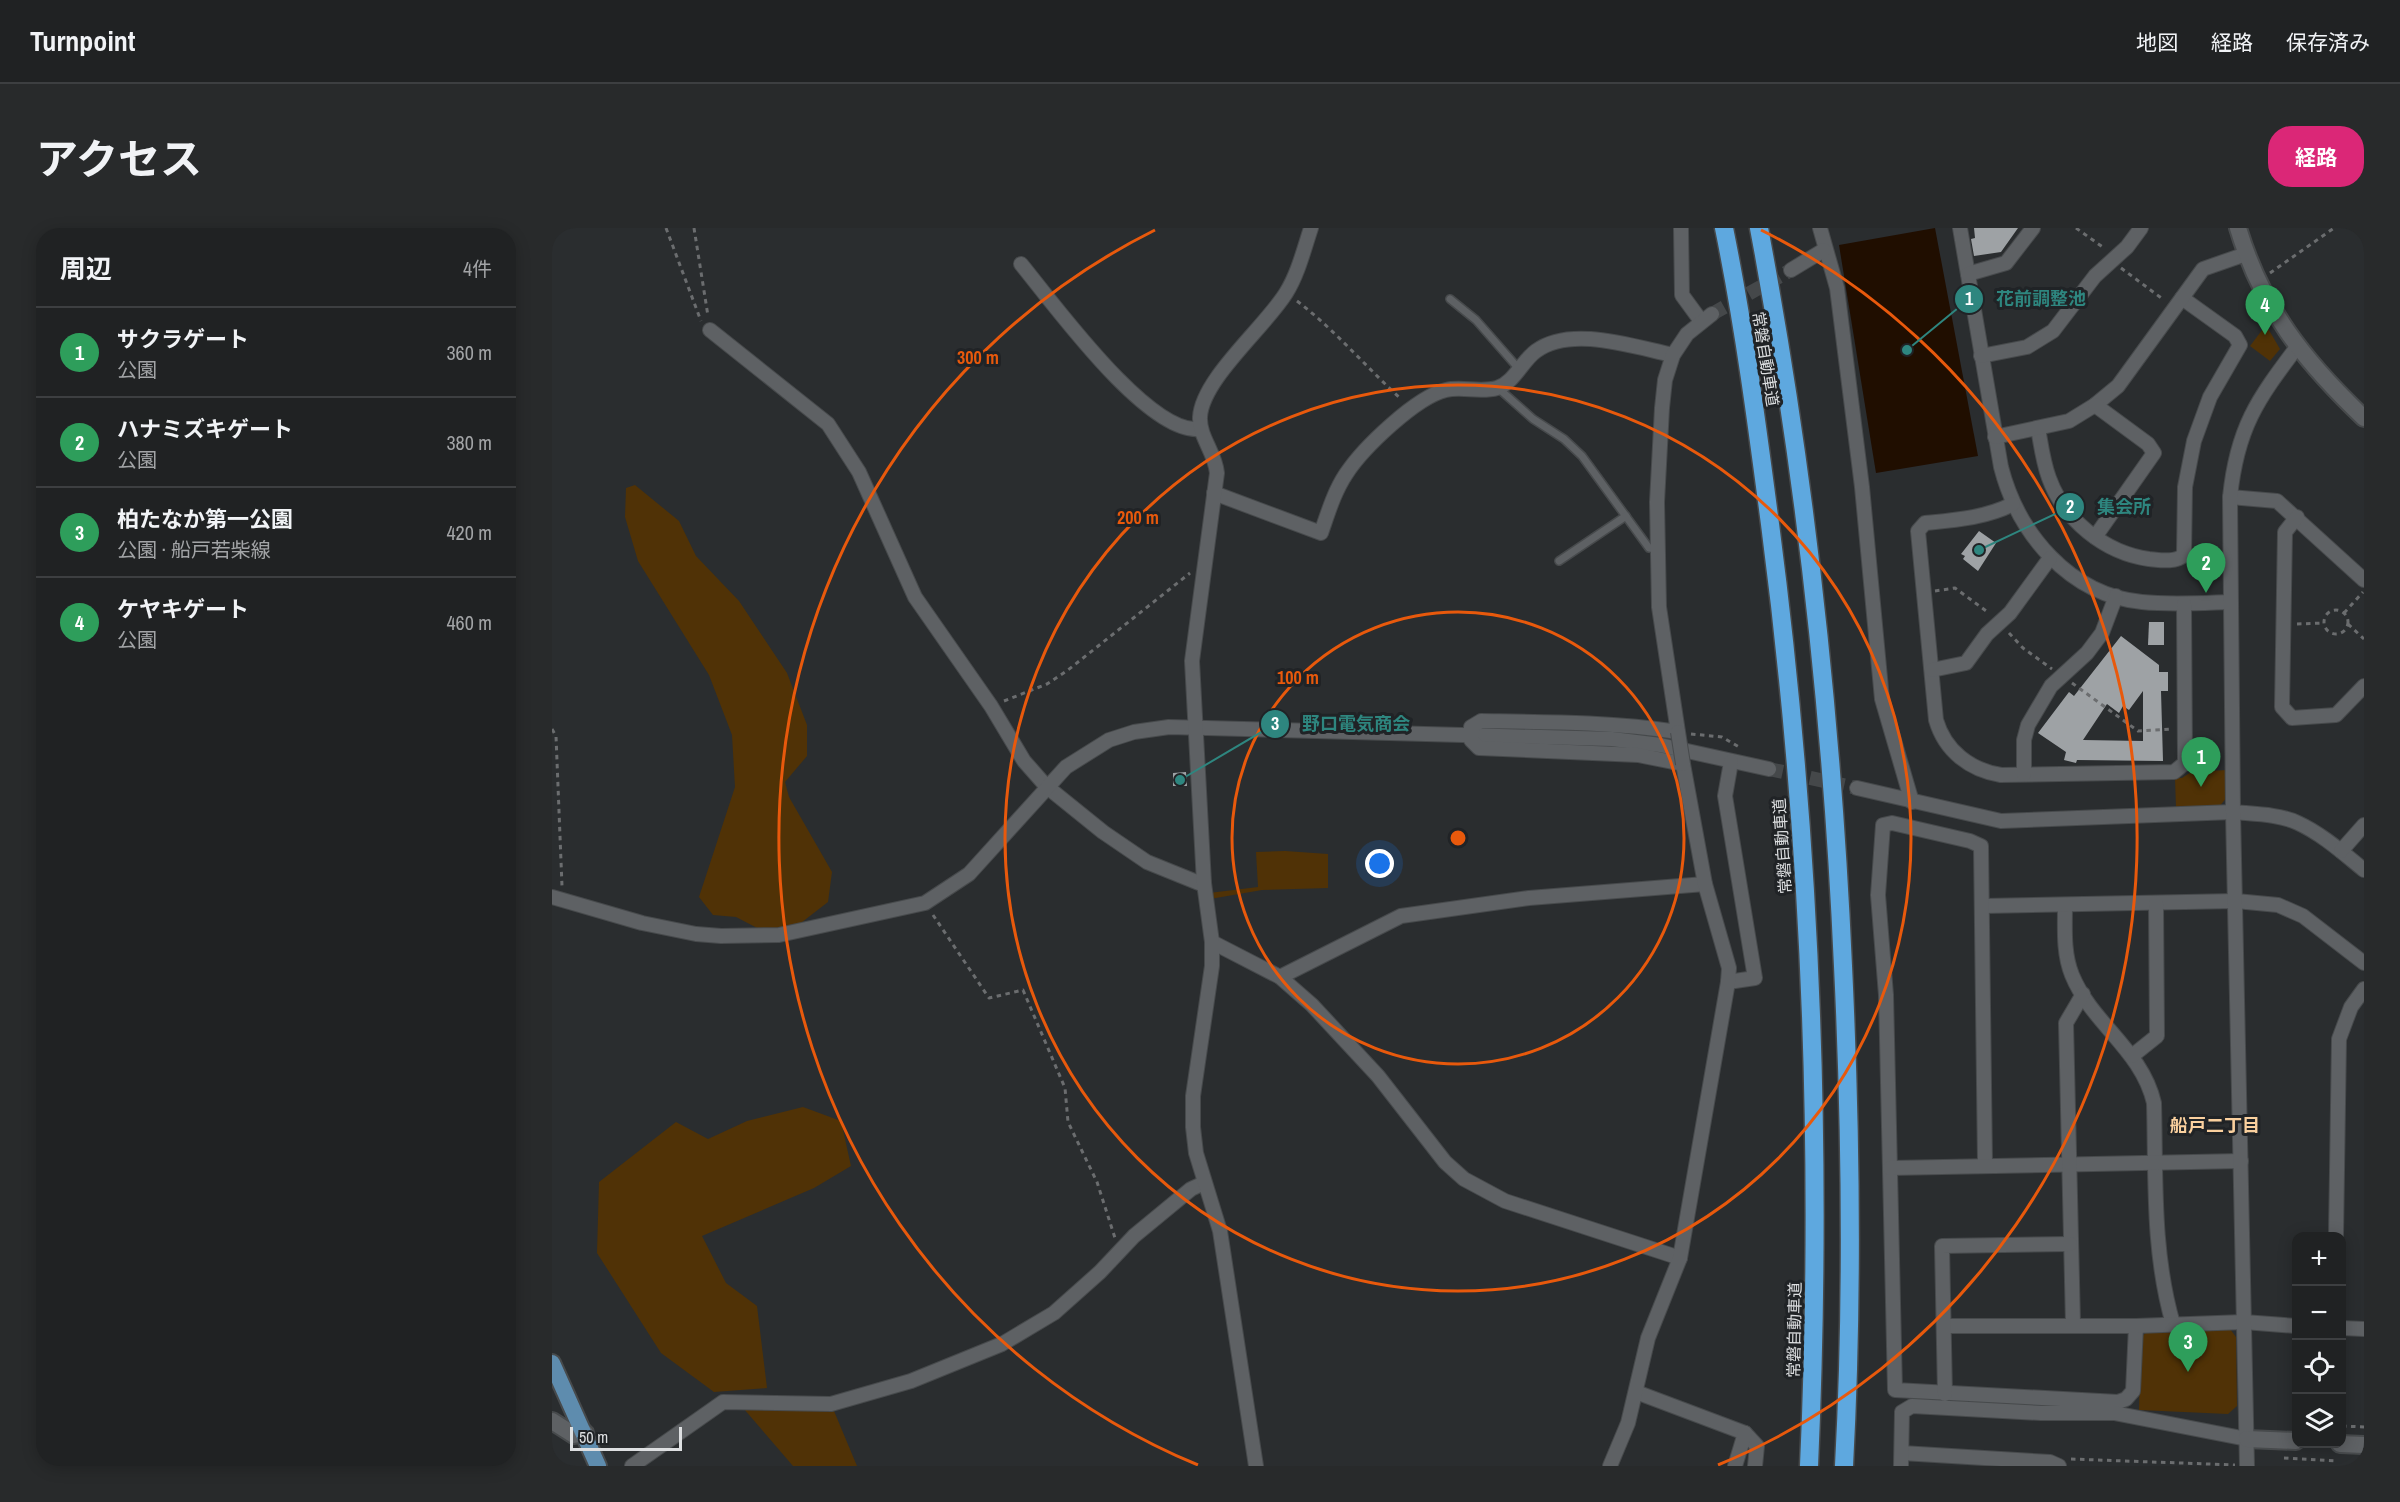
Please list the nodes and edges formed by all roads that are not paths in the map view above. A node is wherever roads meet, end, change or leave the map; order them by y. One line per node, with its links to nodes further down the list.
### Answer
1 (1311, 228): 26 (street)
2 (1681, 228): 19 (street)
3 (1724, 228): 106 (highway, 常磐自動車道)
4 (1759, 228): 107 (highway, 常磐自動車道)
5 (1820, 228): 10 (street)
6 (1960, 228): 14 (street)
7 (2033, 228): 14 (street)
8 (2141, 228): 20 (street)
9 (2238, 228): 11 (street)
10 (1824, 250): 13 (street); 52 (street)
11 (2246, 254): 15 (street); 18 (street)
12 (1021, 264): 26 (street)
13 (1791, 270)
14 (1968, 274): 20 (street)
15 (2182, 298): 23 (street); 33 (street)
16 (1450, 299): 21 (lane)
17 (710, 330): 50 (street)
18 (2296, 347): 24 (street); 29 (street)
19 (1673, 355): 21 (street); 34 (street)
20 (1982, 356): 27 (street)
21 (1520, 369): 22 (street)
22 (1498, 388): 28 (street); 31 (lane)
23 (2095, 405): 25 (street); 33 (street)
24 (2364, 418)
25 (2038, 428): 27 (street); 33 (street)
26 (1200, 429): 28 (street)
27 (1995, 437): 30 (street)
28 (1214, 493): 43 (street)
29 (2230, 496): 32 (street); 39 (street)
30 (2013, 504): 35 (street); 41 (street)
31 (1626, 516): 34 (lane); 36 (lane)
32 (2297, 517): 37 (street); 42 (street)
33 (2095, 537)
34 (1657, 549): 44 (street)
35 (2050, 558): 38 (street); 41 (street)
36 (1559, 561)
37 (2364, 580)
38 (2116, 596): 40 (street); 49 (street)
39 (2230, 602): 40 (street); 53 (street)
40 (2184, 603): 49 (street)
41 (1932, 670): 49 (street)
42 (2364, 686)
43 (1195, 728): 45 (street); 50 (street); 57 (street)
44 (1678, 732): 45 (street); 47 (street, bridge)
45 (1470, 734): 46 (street); 47 (street)
46 (1731, 762): 48 (street); 67 (street)
47 (1683, 764): 58 (street)
48 (1769, 769)
49 (2024, 774)
50 (1046, 786): 57 (street); 59 (street)
51 (1857, 788): 52 (street)
52 (1912, 802): 53 (street)
53 (2233, 812): 55 (street); 60 (street)
54 (2364, 825): 55 (street)
55 (2341, 851): 56 (street)
56 (2364, 870)
57 (1204, 883): 64 (street)
58 (1705, 884): 66 (street); 67 (street)
59 (557, 899)
60 (2236, 901): 61 (street); 65 (street); 72 (street)
61 (2156, 903): 62 (street); 70 (street)
62 (2065, 905): 63 (street); 69 (street)
63 (1983, 906): 74 (street); 75 (street)
64 (1212, 942): 66 (street); 76 (street)
65 (2364, 963)
66 (1280, 977): 79 (street)
67 (1728, 982): 79 (street)
68 (2364, 989): 77 (street)
69 (2083, 994): 70 (street); 73 (street)
70 (2132, 1056): 71 (street)
71 (2154, 1161): 72 (street); 73 (street); 82 (street)
72 (2241, 1161): 80 (street)
73 (2069, 1162): 74 (street); 78 (street)
74 (1985, 1164): 75 (street)
75 (1890, 1168): 90 (street)
76 (1204, 1183): 101 (street); 102 (street)
77 (2336, 1232)
78 (2070, 1244): 81 (street); 83 (street)
79 (1680, 1258): 89 (street)
80 (2244, 1322): 82 (street); 85 (street); 94 (street)
81 (2073, 1324): 83 (street); 84 (street)
82 (2173, 1324): 84 (street)
83 (1944, 1326): 90 (street)
84 (2136, 1326): 90 (street)
85 (2292, 1326)
86 (2346, 1328): 87 (street)
87 (2364, 1329)
88 (552, 1363): 92 (main road)
89 (1636, 1392): 93 (street); 103 (street)
90 (1945, 1394)
91 (552, 1421): 92 (street)
92 (585, 1433): 100 (main road)
93 (1745, 1433): 104 (street); 105 (street)
94 (2247, 1439): 95 (street); 98 (street); 108 (street)
95 (2292, 1442)
96 (2346, 1444): 97 (street)
97 (2364, 1445)
98 (1901, 1460): 99 (street)
99 (2058, 1465)
100 (598, 1466)
101 (632, 1466)
102 (1256, 1466)
103 (1610, 1466)
104 (1735, 1466)
105 (1755, 1466)
106 (1809, 1466)
107 (1844, 1466)
108 (2247, 1466)

